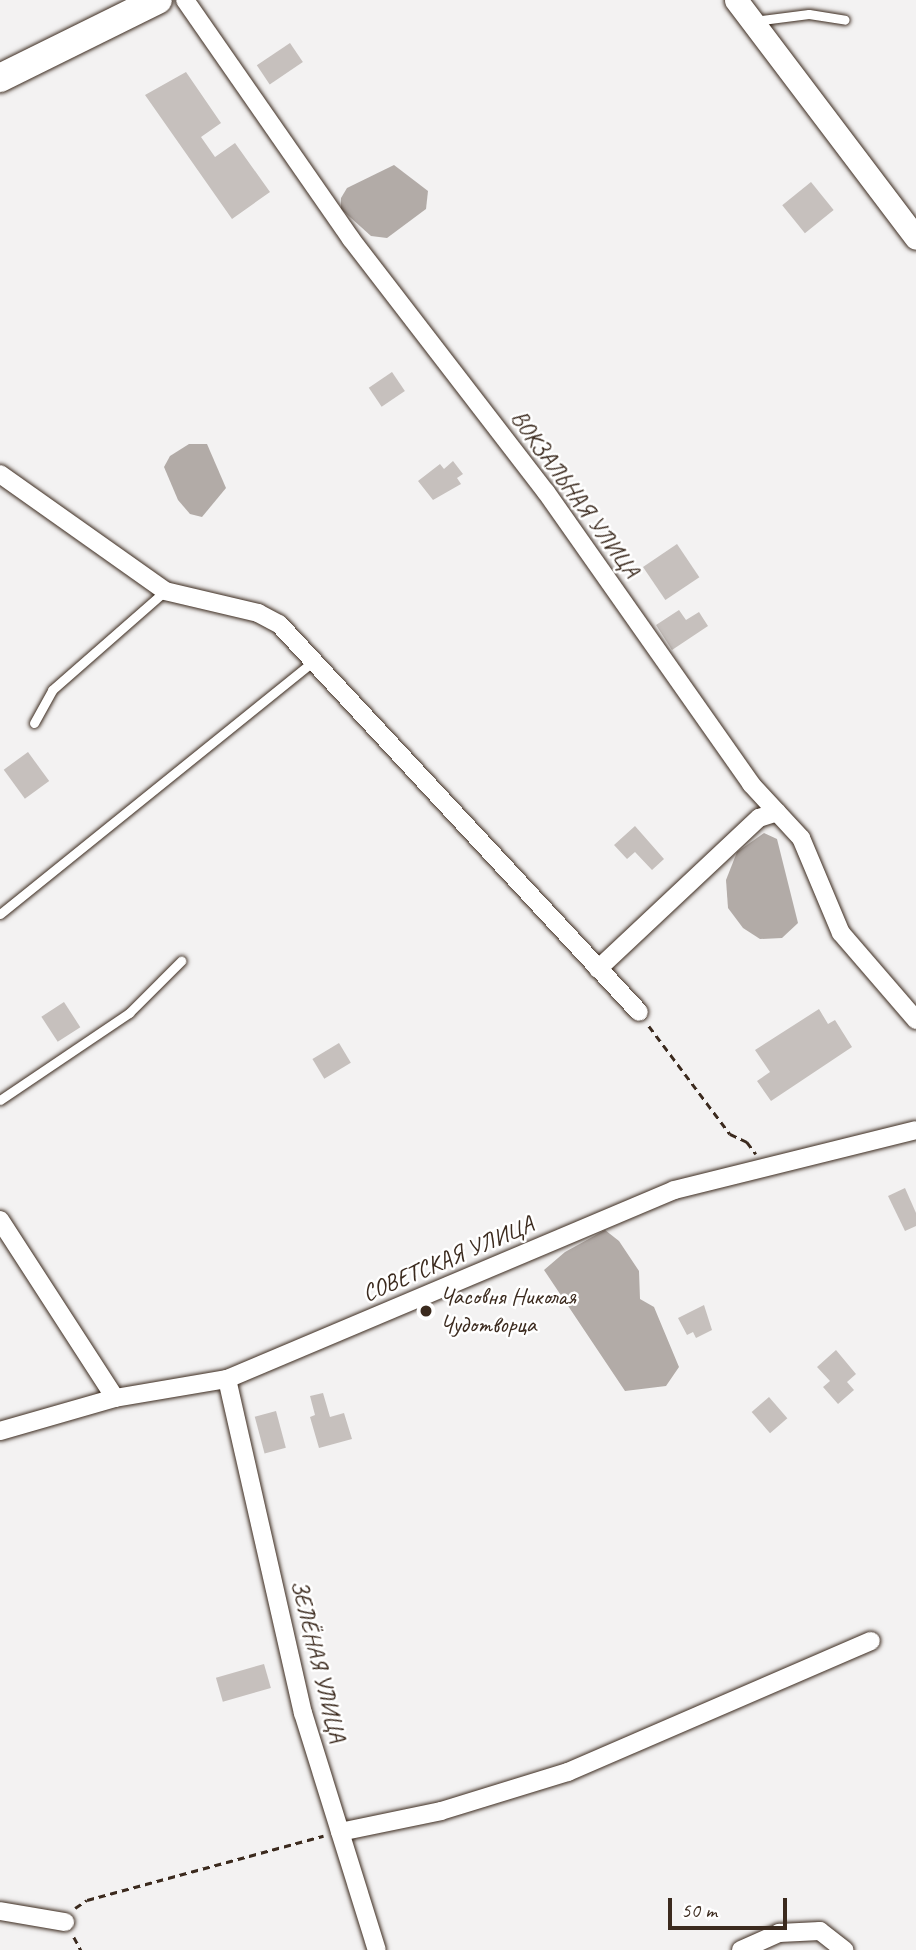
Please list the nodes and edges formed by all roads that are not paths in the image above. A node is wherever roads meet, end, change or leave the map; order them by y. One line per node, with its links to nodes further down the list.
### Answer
1 (158, 0): 6 (main road)
2 (185, 0): 12 (street, ВОКЗАЛЬНАЯ УЛИЦА)
3 (736, 0): 5 (street)
4 (845, 20): 5 (lane)
5 (752, 21): 7 (street)
6 (0, 78)
7 (916, 238)
8 (0, 474): 9 (street)
9 (165, 591): 10 (street); 11 (lane)
10 (312, 662): 13 (lane); 15 (street)
11 (34, 723)
12 (777, 812): 15 (street); 17 (street, ВОКЗАЛЬНАЯ УЛИЦА)
13 (0, 914)
14 (181, 961): 18 (lane)
15 (598, 969): 16 (street)
16 (639, 1012)
17 (916, 1020)
18 (0, 1100)
19 (916, 1130): 21 (street, СОВЕТСКАЯ УЛИЦА)
20 (0, 1220): 22 (street)
21 (227, 1379): 22 (street, СОВЕТСКАЯ УЛИЦА); 25 (street, ЗЕЛЁНАЯ УЛИЦА)
22 (116, 1398): 23 (street, СОВЕТСКАЯ УЛИЦА)
23 (0, 1431)
24 (871, 1641): 25 (street)
25 (340, 1832): 28 (street, ЗЕЛЁНАЯ УЛИЦА)
26 (0, 1910): 27 (street)
27 (65, 1922)
28 (377, 1950)
29 (741, 1950): 30 (street)
30 (844, 1950)

